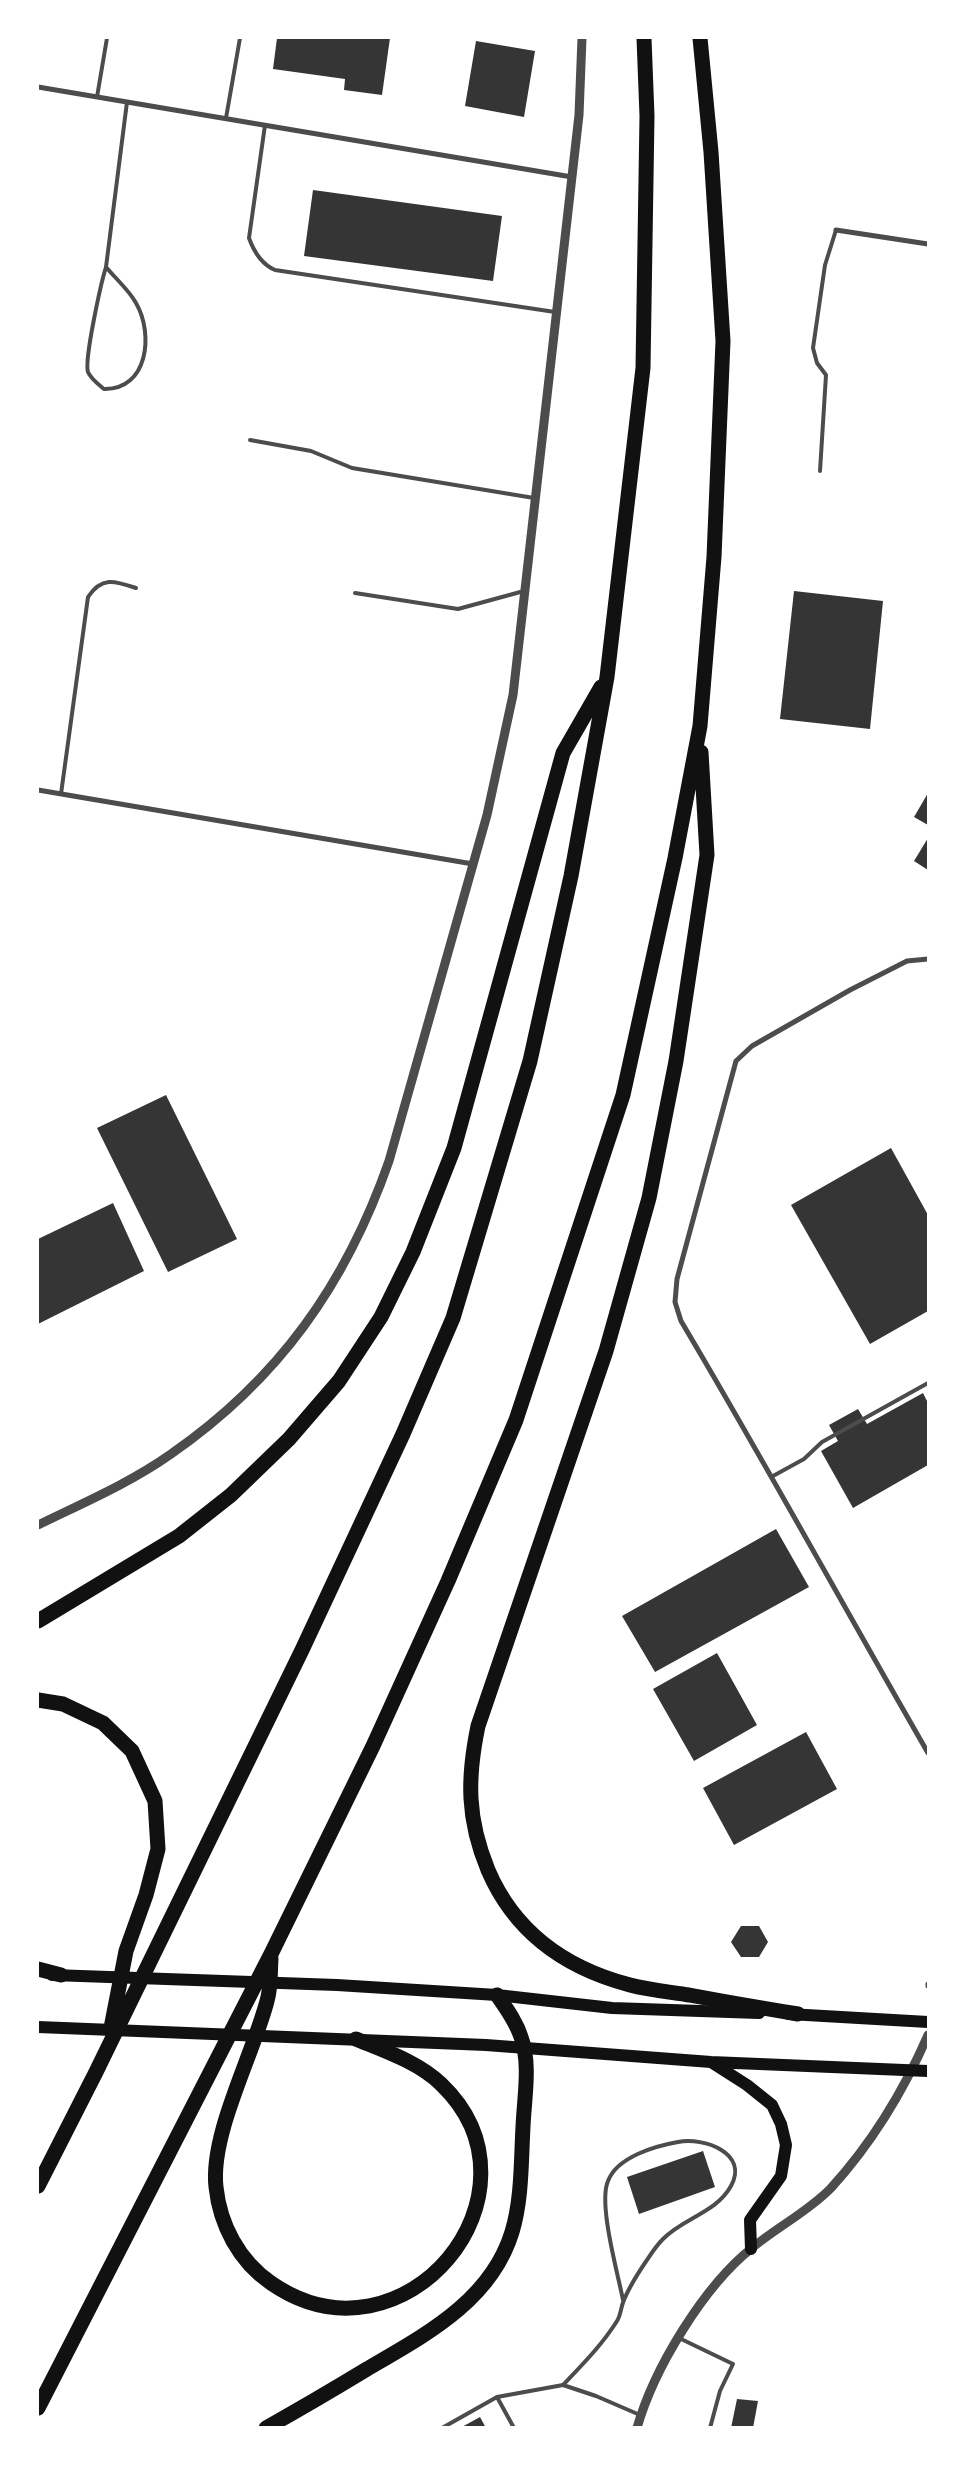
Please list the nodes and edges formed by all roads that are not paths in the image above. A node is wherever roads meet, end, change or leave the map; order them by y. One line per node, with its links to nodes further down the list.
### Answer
1 (107, 38): 7 (lane)
2 (240, 38): 9 (lane)
3 (582, 38): 11 (street)
4 (644, 38): 22 (highway)
5 (700, 38): 23 (highway)
6 (38, 86): 7 (street)
7 (97, 97): 8 (street)
8 (127, 102): 9 (street); 14 (lane)
9 (226, 118): 10 (street)
10 (265, 125): 11 (street); 15 (lane)
11 (572, 177): 15 (street)
12 (836, 230): 13 (street); 17 (lane)
13 (928, 244)
14 (106, 267): 14 (lane)
15 (555, 312): 18 (street)
16 (250, 440): 18 (lane)
17 (820, 471)
18 (536, 499): 20 (street)
19 (136, 588): 25 (lane)
20 (526, 590): 21 (lane); 26 (street)
21 (355, 593)
22 (607, 678): 31 (highway); 45 (highway)
23 (700, 726): 34 (highway); 39 (highway)
24 (38, 790): 25 (street)
25 (60, 794): 26 (street)
26 (473, 864): 30 (street)
27 (928, 959): 29 (street)
28 (928, 1383): 29 (lane)
29 (772, 1476): 33 (street)
30 (38, 1525)
31 (38, 1621)
32 (38, 1700): 45 (highway)
33 (928, 1753)
34 (272, 1952): 43 (highway); 55 (highway)
35 (38, 1969): 37 (highway)
36 (38, 1975): 37 (main road)
37 (61, 1975): 38 (main road)
38 (496, 1995): 39 (main road); 44 (highway)
39 (798, 2014): 40 (main road)
40 (928, 2022)
41 (38, 2027): 43 (main road)
42 (928, 2035): 47 (street)
43 (356, 2039): 44 (main road)
44 (524, 2048): 46 (main road); 57 (highway)
45 (107, 2049): 49 (highway)
46 (711, 2062): 47 (main road); 50 (main road)
47 (913, 2071): 48 (main road); 50 (street)
48 (928, 2071)
49 (38, 2186)
50 (751, 2248): 52 (street)
51 (623, 2300): 51 (lane); 53 (lane)
52 (679, 2338): 56 (street); 61 (lane)
53 (563, 2385): 54 (lane); 56 (lane)
54 (497, 2397): 58 (lane); 59 (lane)
55 (38, 2408)
56 (640, 2415): 60 (street)
57 (266, 2428)
58 (442, 2428)
59 (514, 2428)
60 (637, 2428)
61 (710, 2428)

